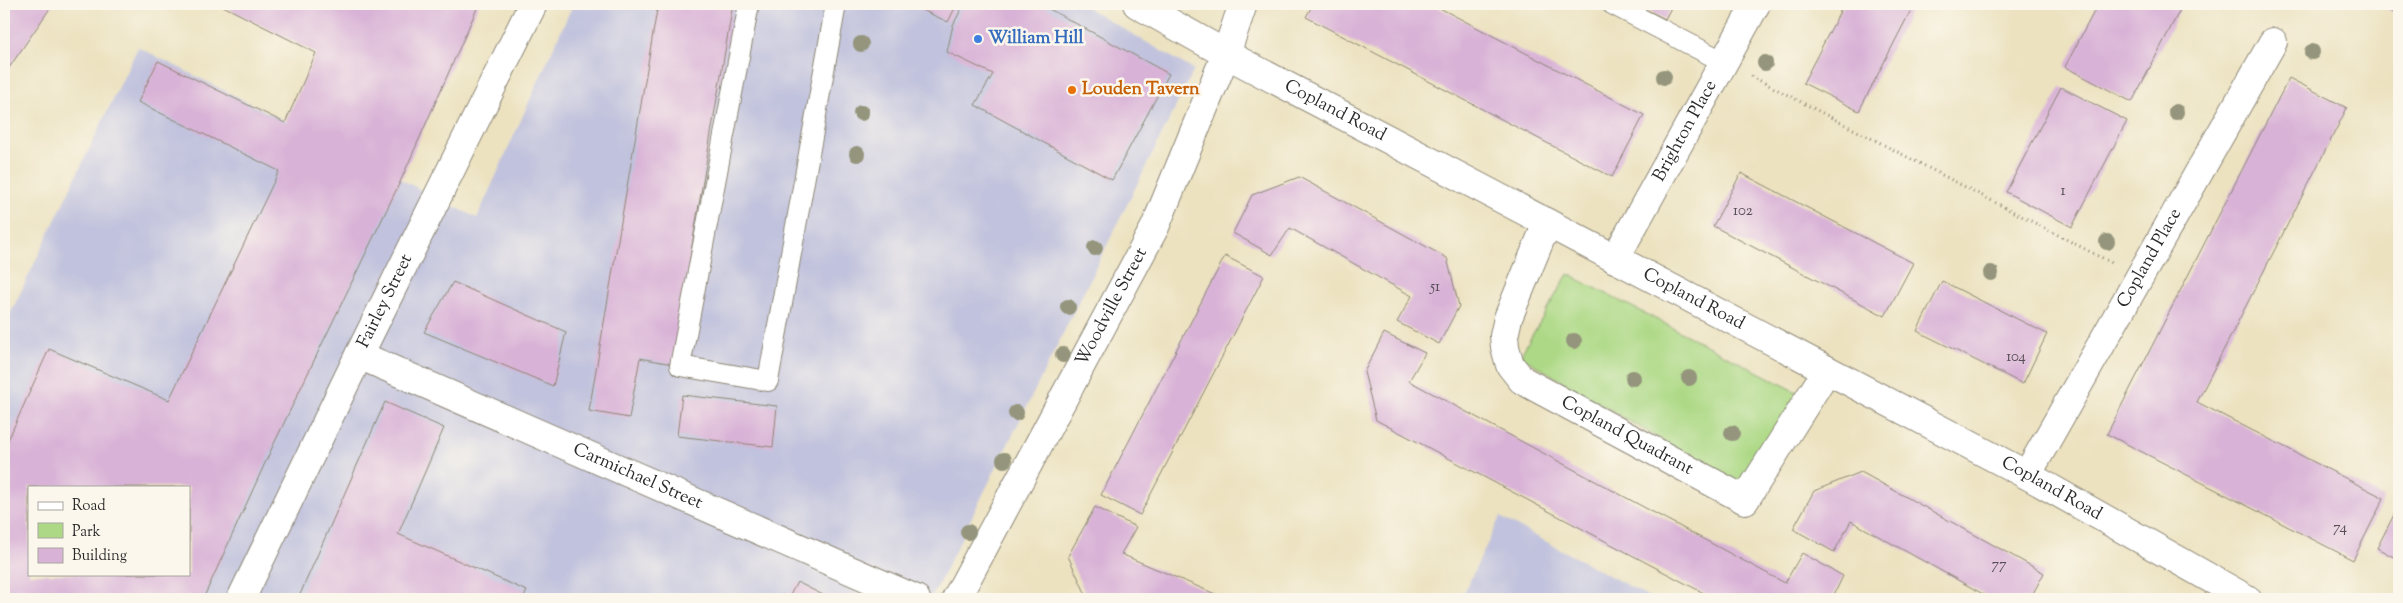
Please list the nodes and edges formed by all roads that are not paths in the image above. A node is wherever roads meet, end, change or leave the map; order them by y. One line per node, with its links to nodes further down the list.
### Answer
1 (534, 4): 13 (street, Fairley Street)
2 (749, 4): 3 (lane)
3 (836, 4)
4 (1137, 4): 9 (street, Copland Road)
5 (1243, 4): 9 (street, Woodville Street)
6 (1612, 4): 10 (lane)
7 (1756, 4): 10 (street, Brighton Place)
8 (2274, 42): 15 (street, Copland Place)
9 (1226, 54): 11 (street, Copland Road); 18 (street, Woodville Street)
10 (1724, 62): 12 (street, Brighton Place)
11 (1547, 223): 12 (street, Copland Road); 14 (street, Copland Quadrant)
12 (1615, 259): 14 (street, Copland Road)
13 (359, 355): 16 (street, Fairley Street); 17 (street, Carmichael Street)
14 (1827, 370): 15 (street, Copland Road)
15 (2027, 476): 19 (street, Copland Road)
16 (241, 599)
17 (916, 599)
18 (956, 599)
19 (2247, 599)

